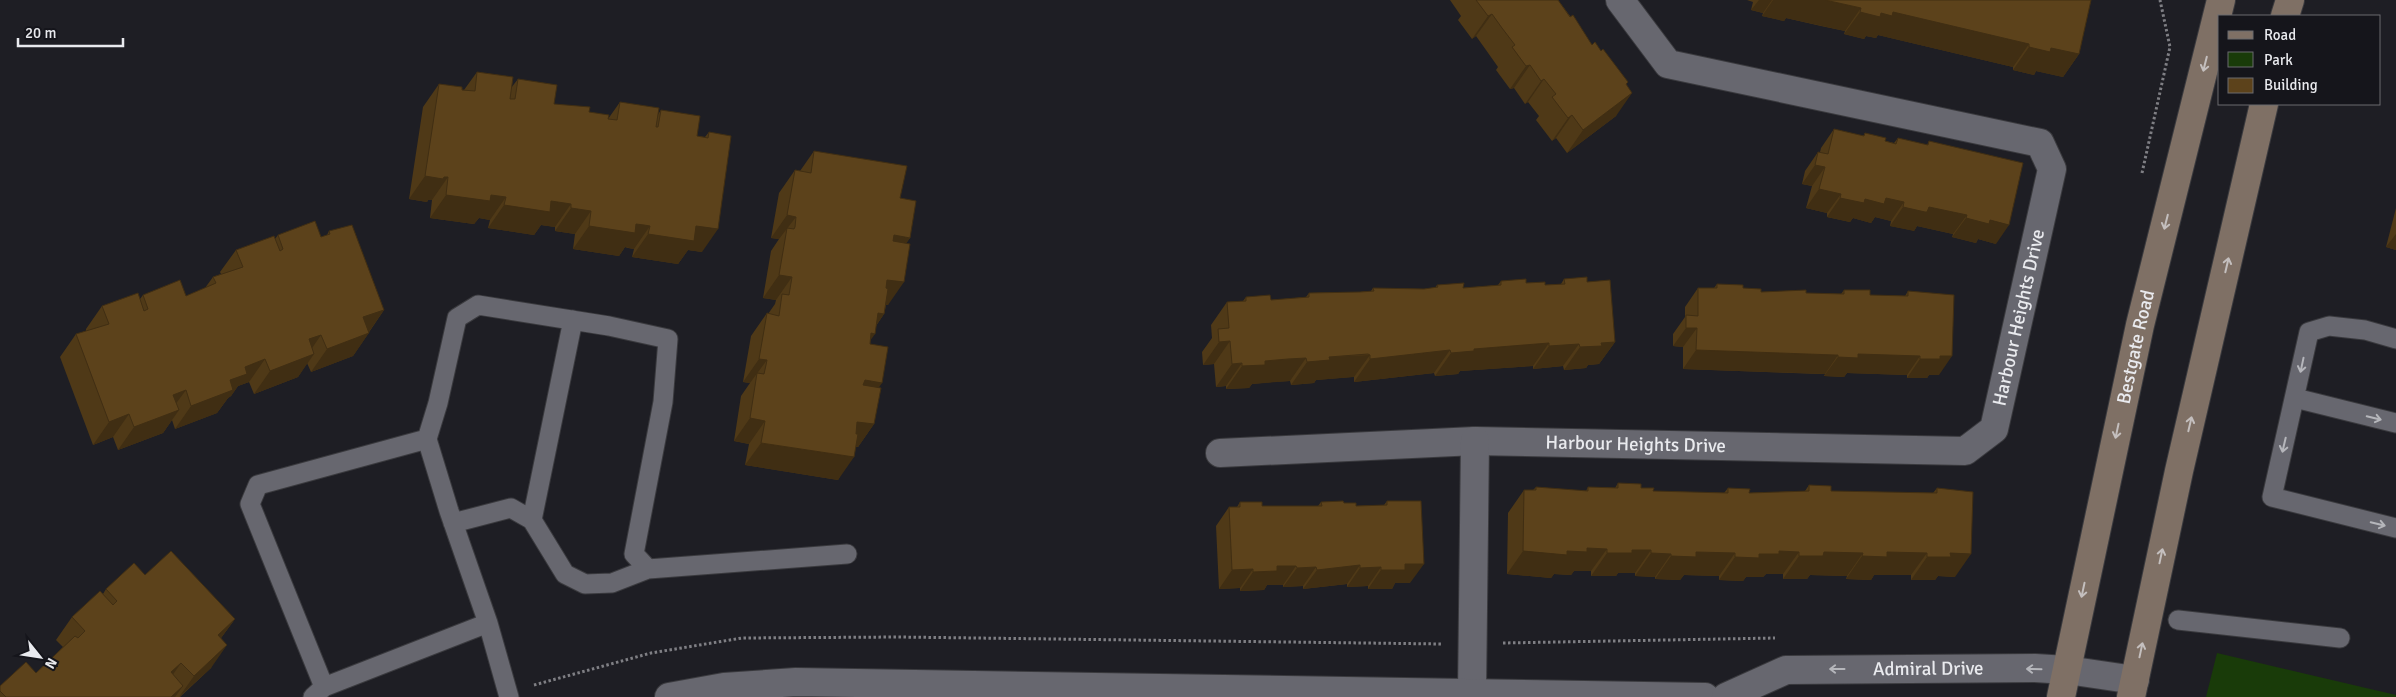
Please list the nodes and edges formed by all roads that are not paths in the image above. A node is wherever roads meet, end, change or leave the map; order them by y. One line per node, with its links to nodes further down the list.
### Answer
1 (1620, 0): 11 (street, Harbour Heights Drive)
2 (2221, 0): 21 (main road, Bestgate Road, one-way to 21)
3 (2290, 0): 4 (main road)
4 (2285, 15)
5 (2264, 105): 22 (main road, one-way to 5)
6 (573, 320): 10 (lane); 13 (lane); 17 (lane)
7 (2396, 339): 8 (lane, one-way to 8)
8 (2296, 398): 9 (lane, one-way to 9); 15 (lane, one-way to 15)
9 (2396, 424)
10 (427, 439): 14 (lane); 24 (lane)
11 (1475, 441): 12 (street, Harbour Heights Drive); 26 (street)
12 (1220, 454)
13 (532, 520): 14 (lane); 17 (lane)
14 (453, 523): 19 (lane)
15 (2396, 528)
16 (847, 554): 17 (lane)
17 (648, 569)
18 (2178, 620): 20 (lane)
19 (488, 623): 24 (lane); 25 (lane)
20 (2340, 638)
21 (2067, 670): 22 (street, Admiral Drive); 29 (street, Admiral Drive, one-way to 29); 30 (main road, Bestgate Road)
22 (2133, 688)
23 (936, 691): 26 (street); 27 (street)
24 (318, 692)
25 (509, 695)
26 (1472, 695): 28 (street)
27 (669, 697)
28 (1705, 697)
29 (1726, 697)
30 (2061, 697)

